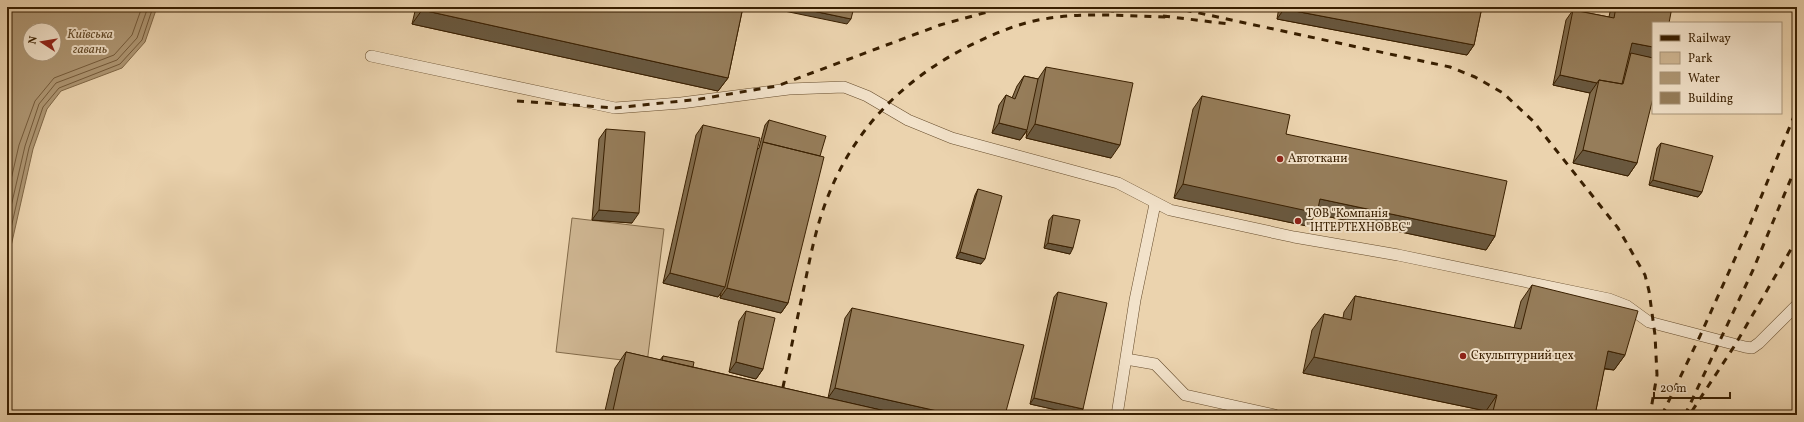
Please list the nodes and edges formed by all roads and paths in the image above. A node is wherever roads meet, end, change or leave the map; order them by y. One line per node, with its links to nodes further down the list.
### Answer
1 (371, 56): 2 (lane)
2 (1154, 204): 3 (lane); 4 (lane)
3 (1797, 305)
4 (1126, 359): 5 (lane); 6 (lane)
5 (1117, 415)
6 (1275, 415)

